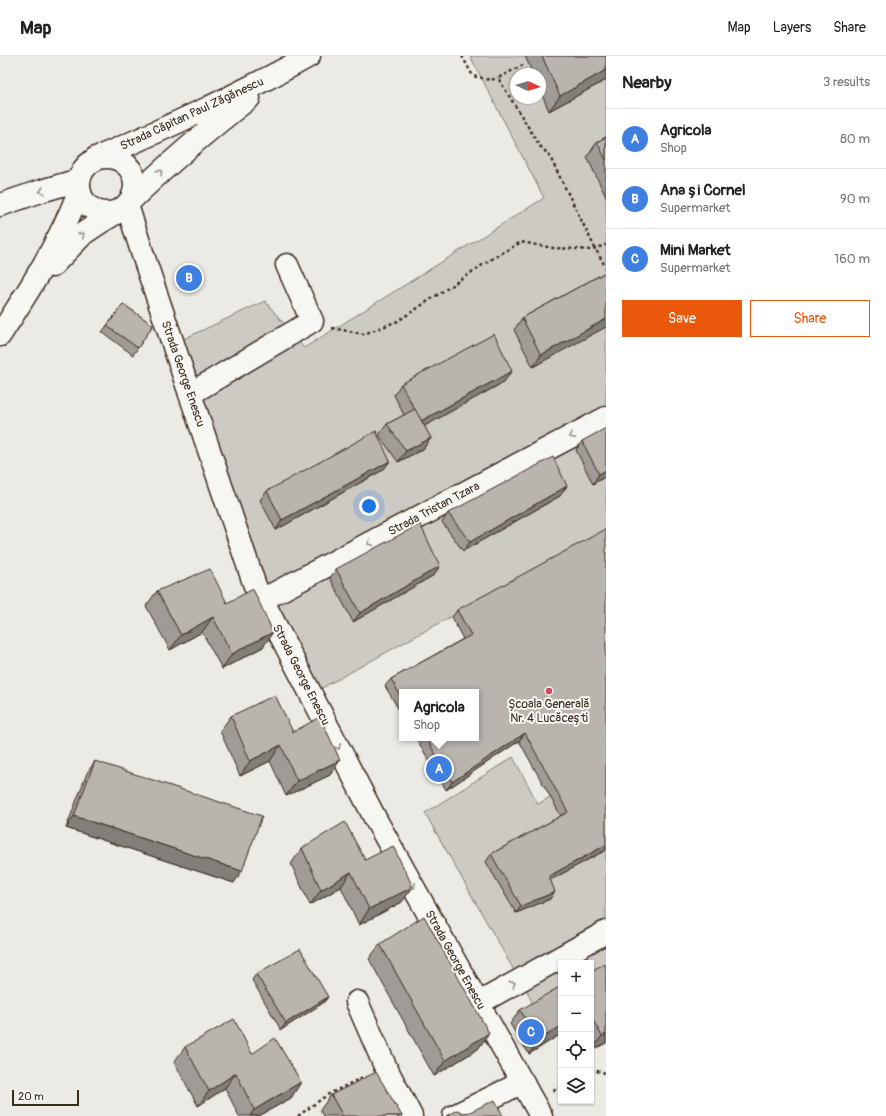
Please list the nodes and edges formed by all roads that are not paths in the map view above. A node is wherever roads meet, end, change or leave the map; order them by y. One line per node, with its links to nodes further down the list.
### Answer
1 (309, 56): 2 (street, Strada Căpitan Paul Zăgănescu)
2 (286, 69): 3 (street, Strada Căpitan Paul Zăgănescu); 6 (street, Strada Căpitan Paul Zăgănescu, one-way to 2)
3 (96, 158): 4 (street, Strada Căpitan Paul Zăgănescu); 6 (street, Strada Căpitan Paul Zăgănescu)
4 (79, 186): 5 (street, one-way to 5); 6 (street); 8 (street, Strada Căpitan Paul Zăgănescu)
5 (0, 205)
6 (126, 205): 8 (street, Strada Căpitan Paul Zăgănescu, one-way to 6); 10 (street, Strada George Enescu)
7 (286, 265): 10 (street)
8 (19, 306): 9 (street, Strada Căpitan Paul Zăgănescu)
9 (0, 335)
10 (190, 394): 12 (street, Strada George Enescu)
11 (606, 418): 12 (street, Strada Tristan Tzara, one-way to 12)
12 (262, 600): 15 (street, Strada George Enescu, one-way to 15)
13 (606, 932): 15 (street, one-way to 13)
14 (357, 1002): 17 (street)
15 (479, 1003): 16 (street, Strada George Enescu)
16 (523, 1082): 18 (street); 19 (street, Strada George Enescu)
17 (411, 1116)
18 (454, 1116)
19 (542, 1116)

